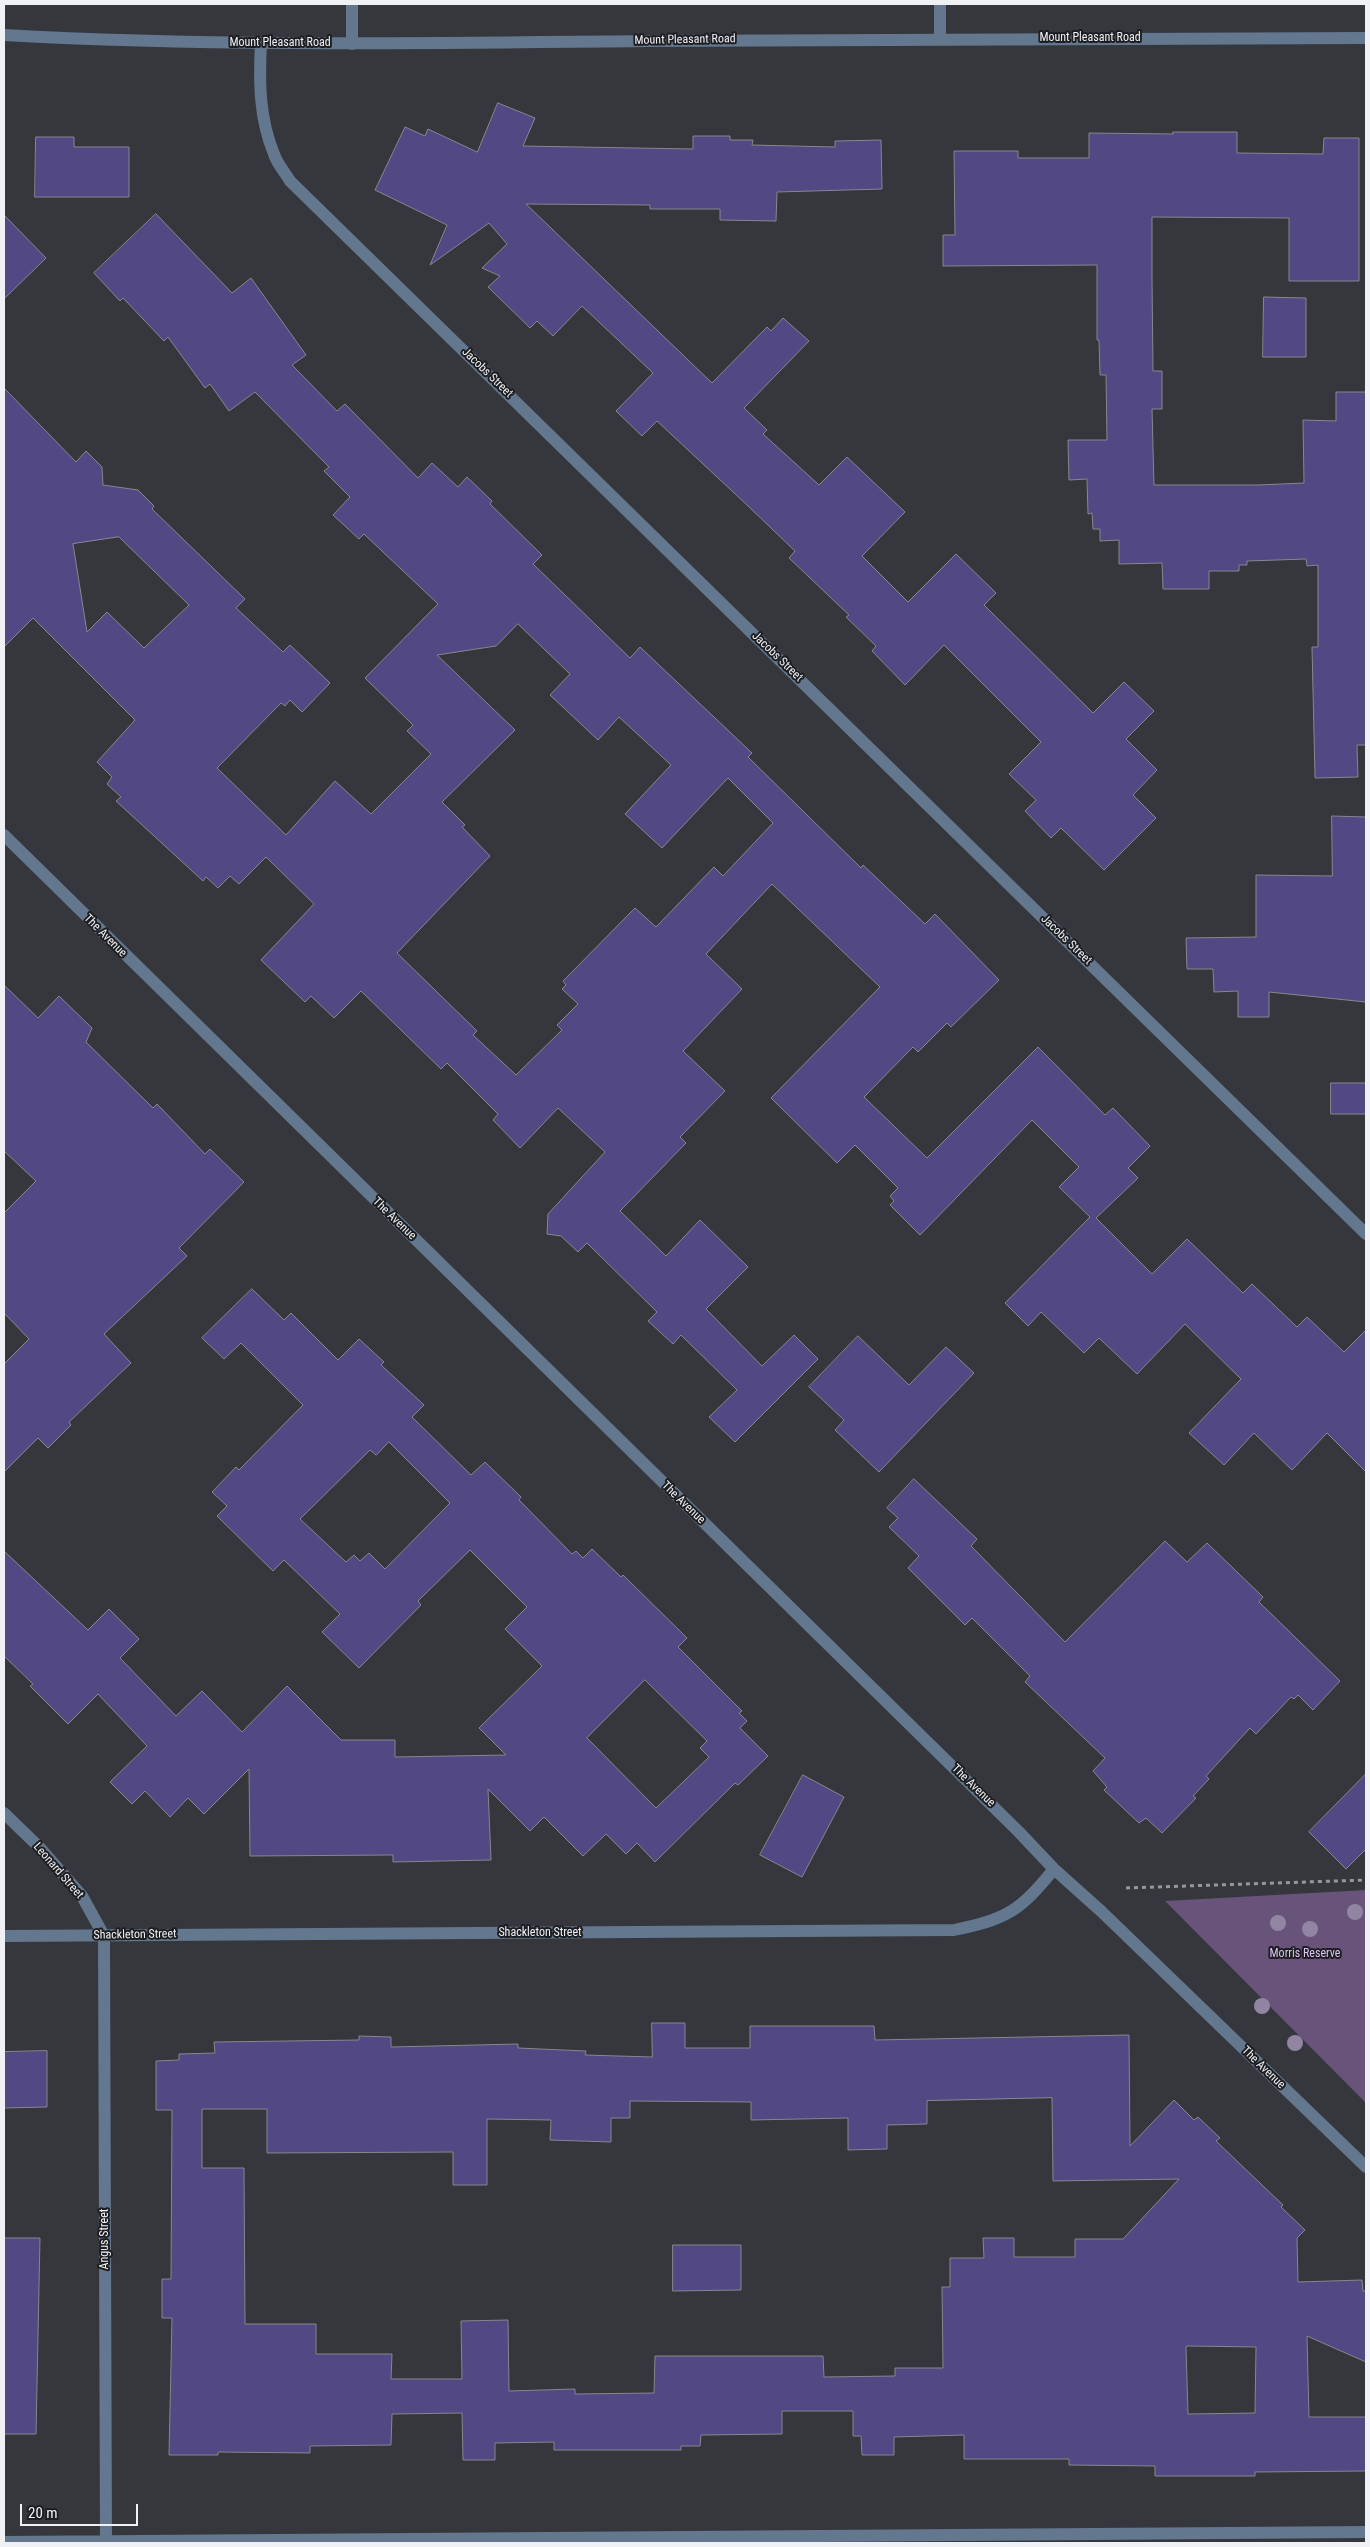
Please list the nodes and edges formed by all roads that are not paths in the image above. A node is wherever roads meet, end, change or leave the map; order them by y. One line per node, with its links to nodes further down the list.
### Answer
1 (352, 4): 7 (street)
2 (940, 4): 4 (street)
3 (4, 35): 6 (street, Mount Pleasant Road)
4 (940, 38): 5 (street, Mount Pleasant Road); 7 (street, Mount Pleasant Road)
5 (1366, 38)
6 (261, 43): 7 (street, Mount Pleasant Road); 9 (street, Jacobs Street)
7 (352, 44)
8 (4, 835): 11 (street, The Avenue)
9 (1366, 1234)
10 (4, 1813): 13 (street, Leonard Street)
11 (1054, 1869): 13 (street, Shackleton Street); 14 (street, The Avenue)
12 (4, 1936): 13 (street, Shackleton Street)
13 (104, 1936): 17 (street, Angus Street)
14 (1366, 2167)
15 (1366, 2532): 17 (street)
16 (4, 2542): 17 (street)
17 (106, 2542)

